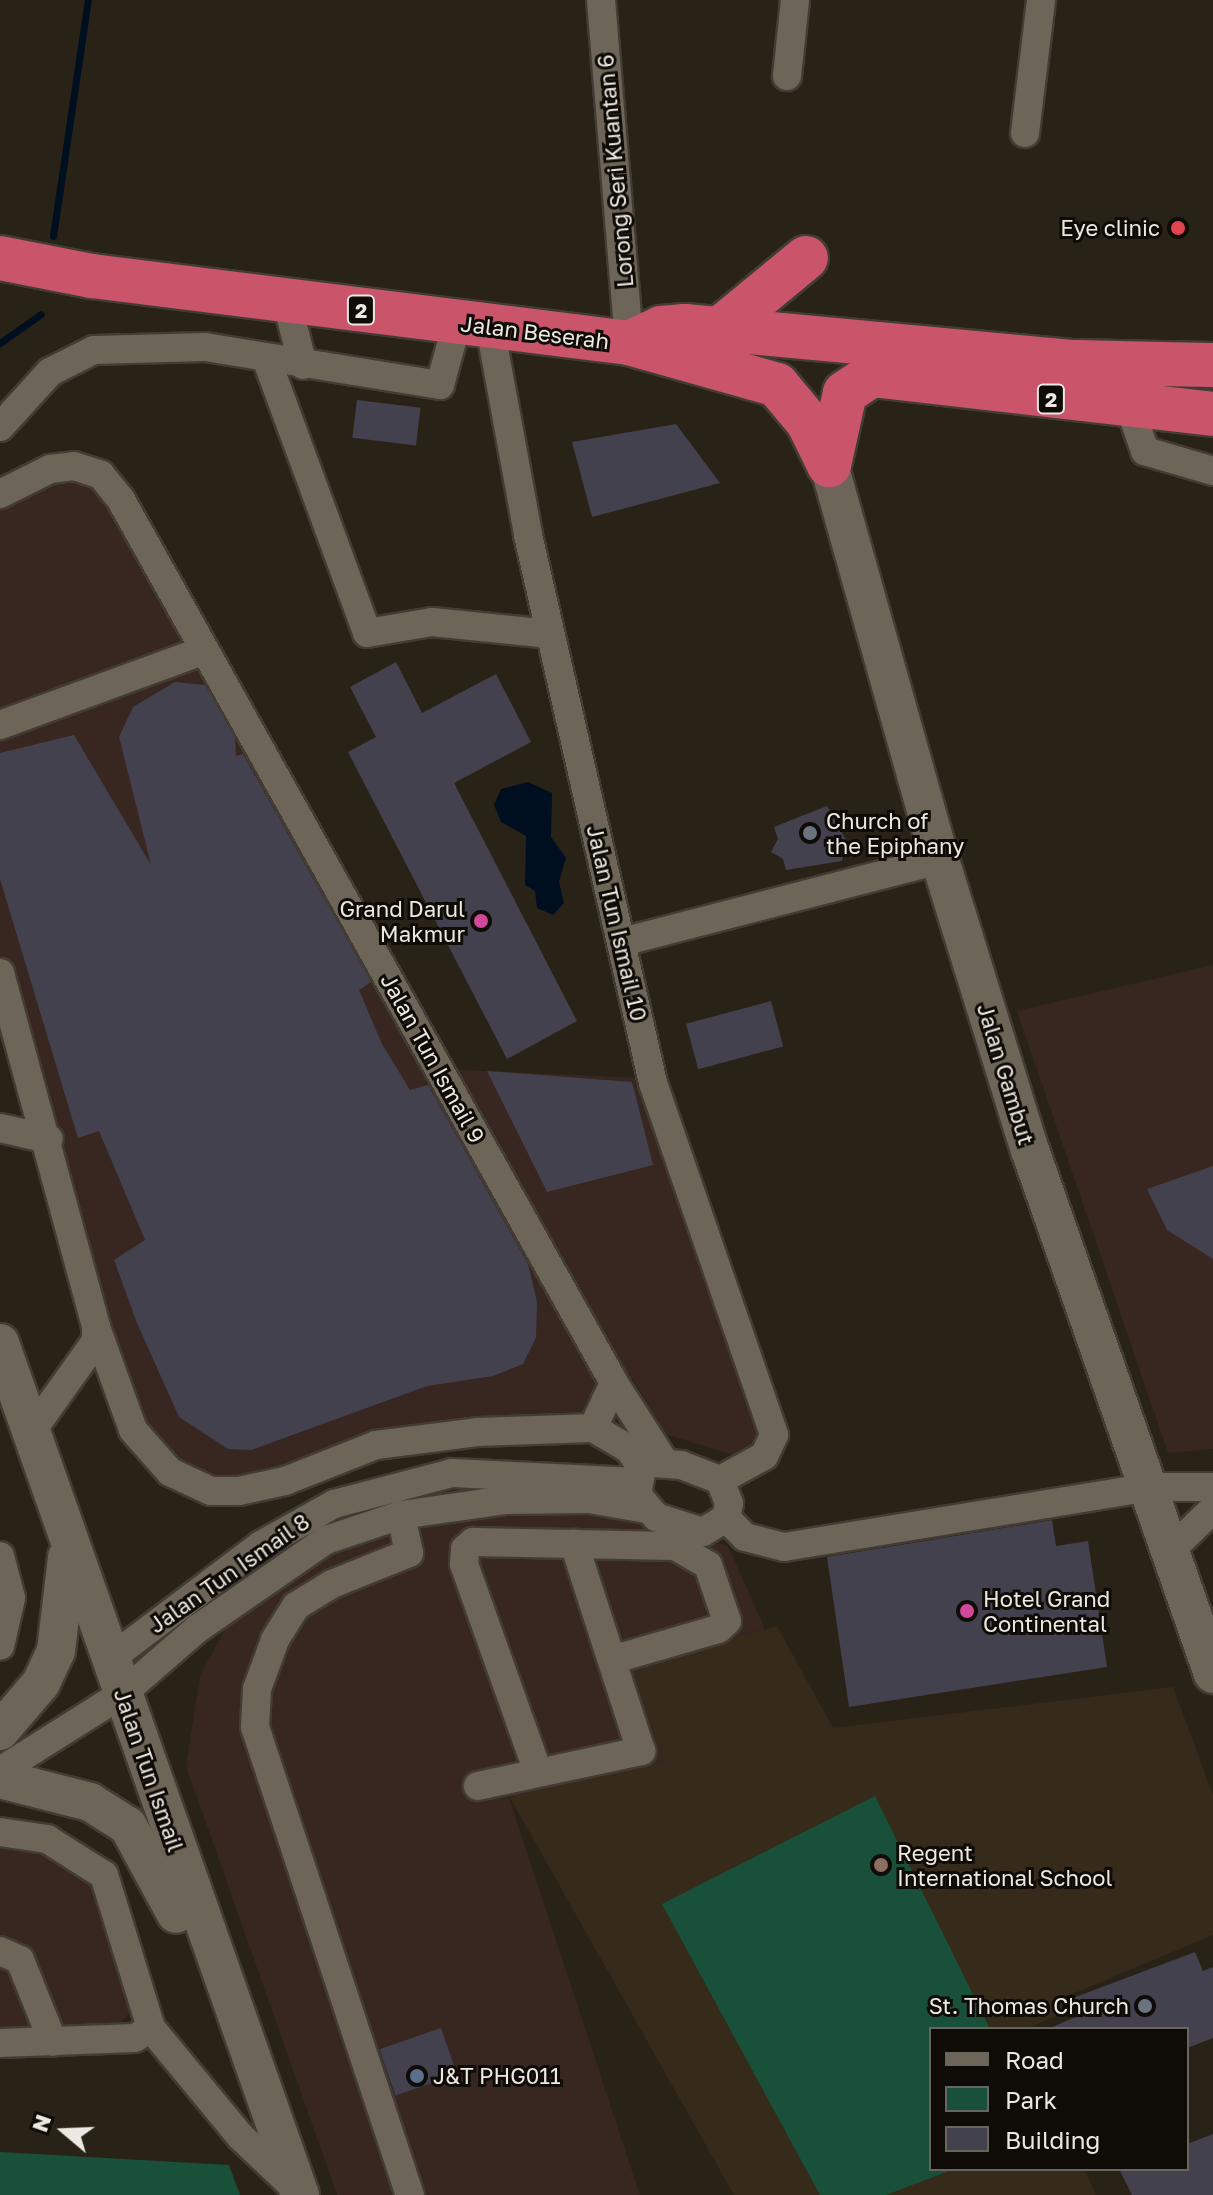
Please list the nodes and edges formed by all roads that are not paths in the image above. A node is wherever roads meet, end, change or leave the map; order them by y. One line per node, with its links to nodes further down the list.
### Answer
1 (601, 0): 13 (street, Lorong Seri Kuantan 6)
2 (795, 0): 4 (street)
3 (1041, 0): 5 (street)
4 (787, 76)
5 (1025, 133)
6 (0, 258): 8 (highway, Jalan Beserah / 2)
7 (806, 258): 12 (highway)
8 (92, 276): 9 (highway, 2); 10 (highway, Jalan Beserah / 2)
9 (0, 291)
10 (286, 299): 11 (highway, Jalan Beserah / 2); 17 (street)
11 (473, 325): 13 (highway, Jalan Beserah / 2); 17 (street); 25 (street, Jalan Tun Ismail 10)
12 (721, 328): 13 (highway, Jalan Beserah / 2); 16 (highway, Jalan Beserah / 2)
13 (629, 343): 22 (highway, 2)
14 (1213, 349): 16 (highway)
15 (266, 358): 17 (street); 21 (street); 25 (street)
16 (1076, 362): 18 (highway, Jalan Beserah / 2)
17 (303, 365)
18 (1213, 365)
19 (1130, 408): 20 (highway, 2); 22 (highway, 2); 23 (street)
20 (1213, 414)
21 (0, 427)
22 (829, 465): 28 (main road, Jalan Gambut)
23 (1213, 471)
24 (0, 494): 26 (street, Jalan Tun Ismail 9)
25 (550, 634): 29 (street, Jalan Tun Ismail 10)
26 (205, 650): 27 (street); 35 (street, Jalan Tun Ismail 9)
27 (0, 725)
28 (940, 860): 29 (street); 42 (main road, Jalan Gambut)
29 (622, 942): 41 (street, Jalan Tun Ismail 10)
30 (0, 973): 32 (street)
31 (0, 1128): 32 (street)
32 (49, 1139): 33 (street)
33 (96, 1327): 37 (street); 38 (street)
34 (0, 1343): 37 (main road, Jalan Tun Ismail)
35 (614, 1383): 36 (street); 40 (street, Jalan Tun Ismail 9)
36 (593, 1428): 38 (street); 40 (street)
37 (31, 1432): 47 (main road, Jalan Tun Ismail)
38 (477, 1432): 39 (street)
39 (483, 1475): 40 (street, Jalan Tun Ismail 8); 55 (street, Jalan Tun Ismail 8)
40 (647, 1480): 41 (street); 45 (street, Jalan Tun Ismail 8); 48 (street)
41 (720, 1480): 46 (street)
42 (1149, 1487): 43 (street); 46 (street); 50 (main road, Jalan Gambut)
43 (1213, 1487)
44 (1213, 1509): 50 (street)
45 (401, 1515): 55 (street, Jalan Tun Ismail 8); 68 (street)
46 (726, 1518): 48 (street)
47 (65, 1526): 55 (main road, Jalan Tun Ismail); 56 (main road)
48 (677, 1537): 49 (street); 53 (street)
49 (574, 1544): 53 (street); 58 (street)
50 (1171, 1550): 54 (main road, Jalan Gambut)
51 (0, 1556): 52 (street)
52 (0, 1646)
53 (615, 1659): 58 (street)
54 (1213, 1674)
55 (116, 1676): 57 (street); 63 (main road, Jalan Tun Ismail)
56 (0, 1731)
57 (0, 1771)
58 (538, 1772): 60 (street)
59 (0, 1779): 63 (main road)
60 (478, 1786)
61 (0, 1832): 64 (street)
62 (0, 1951): 65 (street)
63 (228, 1995): 67 (main road, Jalan Tun Ismail)
64 (151, 2028): 65 (street); 67 (street)
65 (53, 2042): 66 (street)
66 (0, 2043)
67 (300, 2194)
68 (410, 2195)

